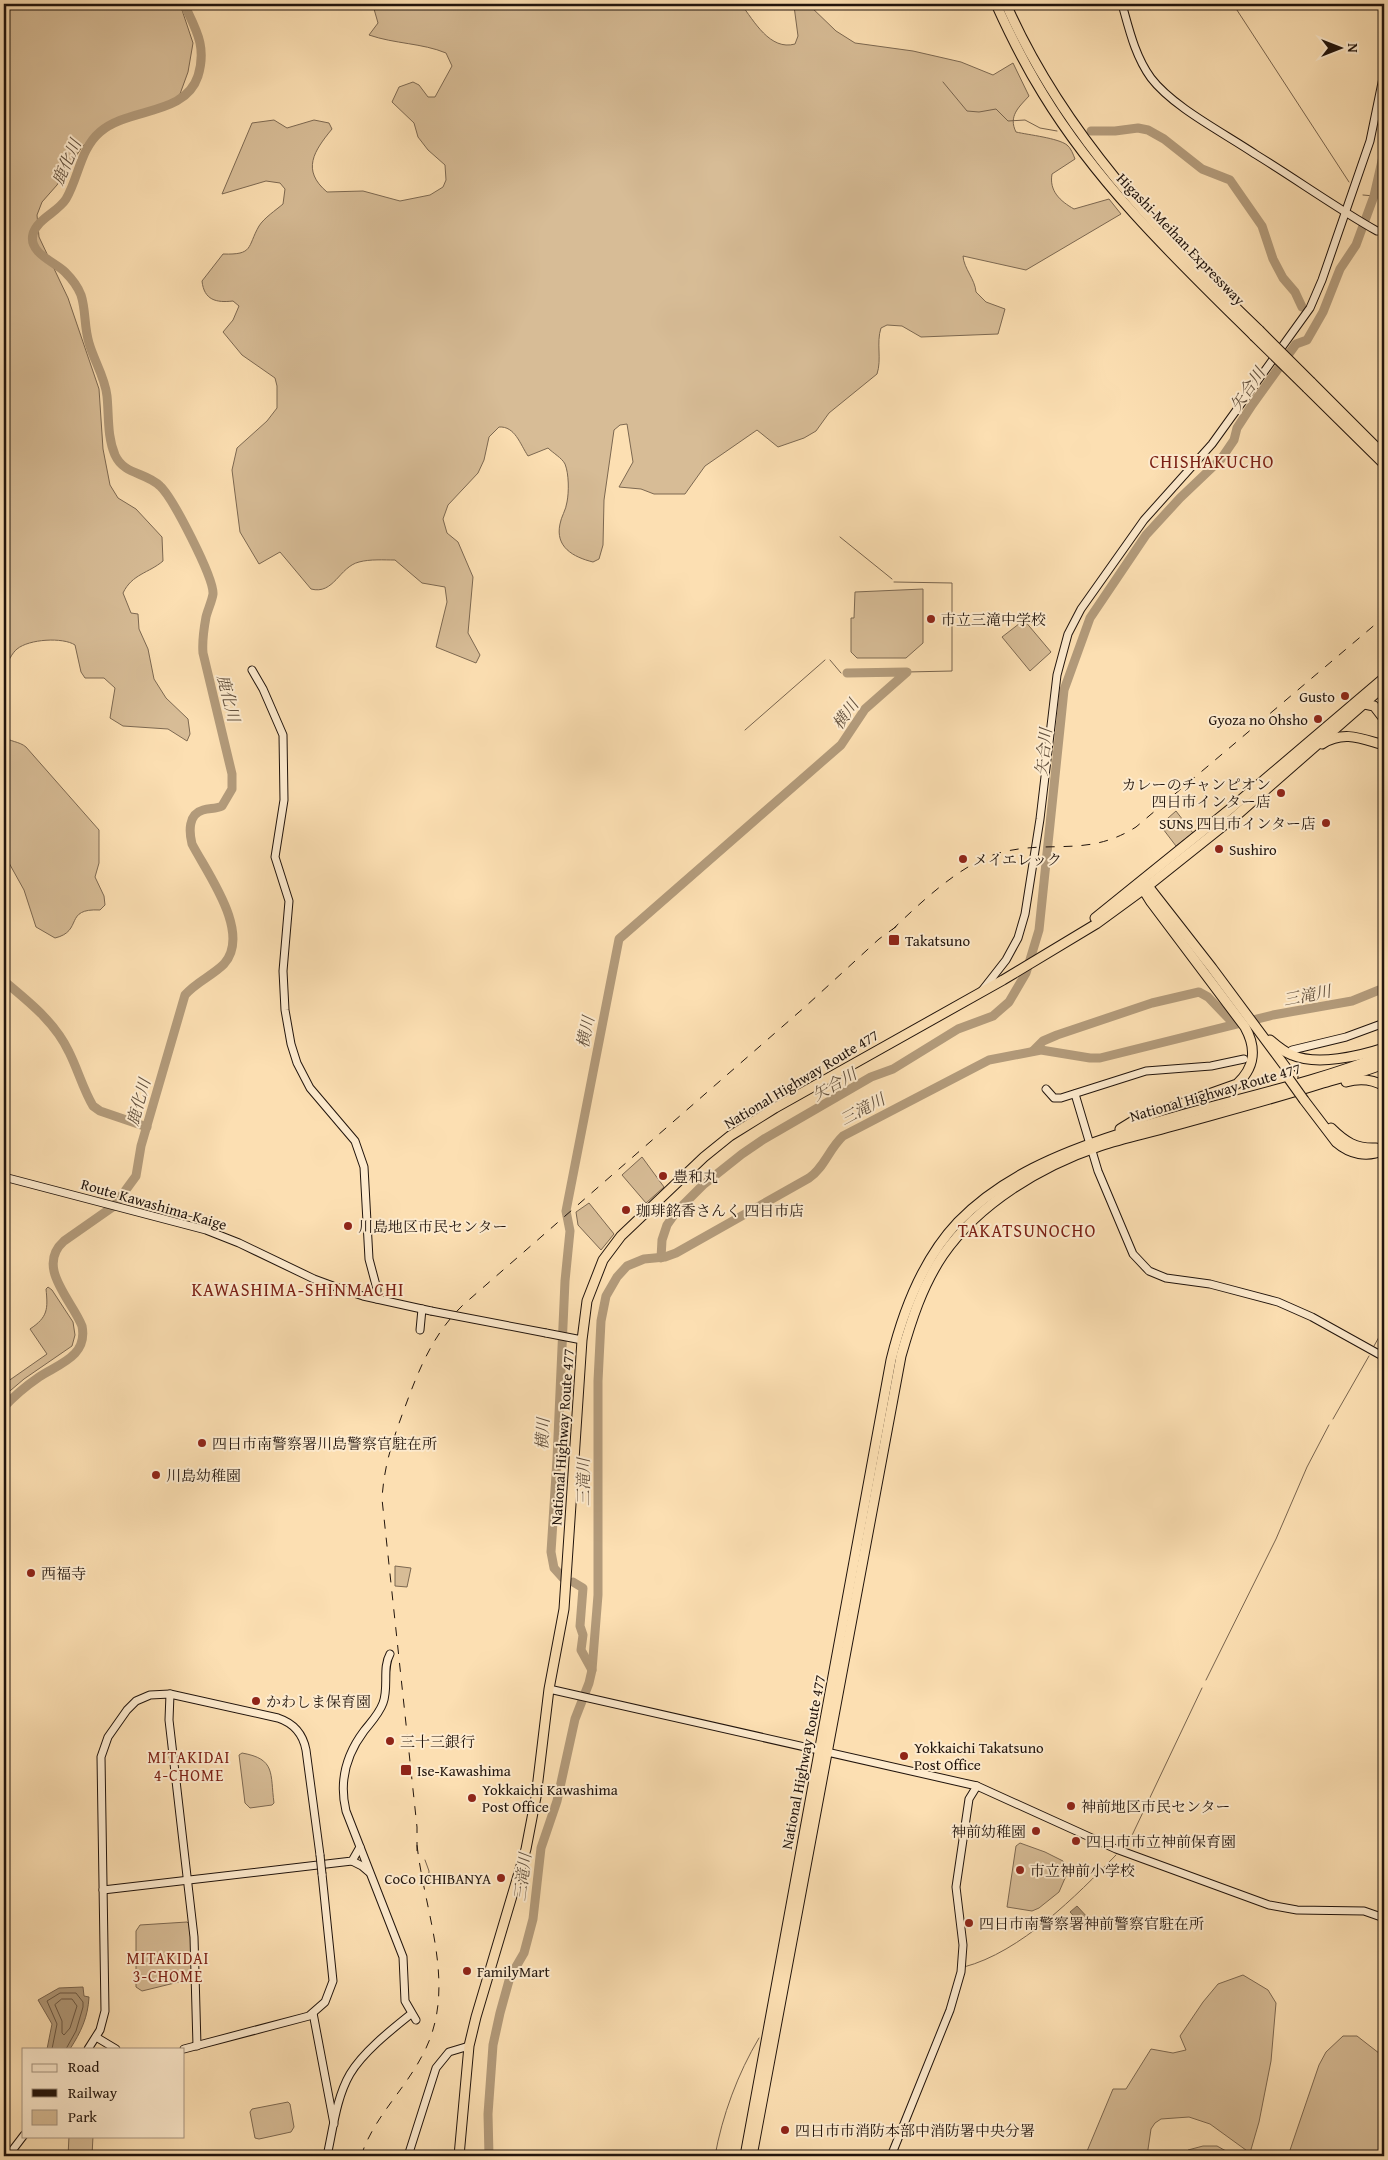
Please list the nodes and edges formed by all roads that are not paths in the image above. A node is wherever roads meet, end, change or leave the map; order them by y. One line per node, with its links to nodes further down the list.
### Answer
1 (996, 4): 7 (highway, Higashi-Meihan Expressway)
2 (1006, 4): 7 (highway, Higashi-Meihan Expressway)
3 (1122, 4): 5 (street)
4 (1384, 73): 5 (street)
5 (1346, 211): 6 (street); 25 (street)
6 (1377, 231)
7 (1257, 333): 8 (highway, Higashi-Meihan Expressway, bridge)
8 (1309, 385): 9 (highway, Higashi-Meihan Expressway); 10 (highway, Higashi-Meihan Expressway)
9 (1384, 455)
10 (1384, 464)
11 (252, 670): 42 (street)
12 (1384, 678): 16 (highway, National Highway Route 477)
13 (1384, 686): 15 (highway, National Highway Route 477)
14 (1384, 697): 17 (highway)
15 (1366, 703): 16 (highway); 18 (highway, National Highway Route 477); 19 (highway)
16 (1353, 704): 18 (highway); 23 (highway, National Highway Route 477)
17 (1384, 713)
18 (1349, 717): 20 (highway); 22 (highway, National Highway Route 477)
19 (1384, 720)
20 (1363, 738): 21 (highway); 22 (highway)
21 (1384, 745)
22 (1301, 757): 23 (highway, National Highway Route 477)
23 (1144, 886): 24 (highway); 25 (highway, National Highway Route 477)
24 (1208, 970): 27 (highway); 27 (highway)
25 (980, 992): 45 (highway, National Highway Route 477)
26 (1384, 1023): 29 (street)
27 (1260, 1040): 28 (highway); 37 (highway); 39 (highway)
28 (1384, 1048)
29 (1292, 1050)
30 (1384, 1055): 39 (highway, National Highway Route 477)
31 (1244, 1059): 35 (street)
32 (1384, 1064): 36 (highway, National Highway Route 477)
33 (1384, 1086): 36 (highway)
34 (1046, 1089): 35 (street)
35 (1074, 1094): 39 (street)
36 (1283, 1095): 39 (highway, National Highway Route 477)
37 (1306, 1097): 38 (highway); 40 (highway)
38 (1384, 1144)
39 (1092, 1145): 46 (street); 50 (highway, National Highway Route 477)
40 (1384, 1150)
41 (4, 1178): 42 (street, Route Kawashima-Kaige)
42 (376, 1299): 43 (street, Route Kawashima-Kaige)
43 (422, 1309): 44 (street); 45 (street, Route Kawashima-Kaige, bridge)
44 (420, 1330)
45 (582, 1340): 48 (highway, National Highway Route 477)
46 (1384, 1357)
47 (390, 1654): 52 (street)
48 (549, 1689): 50 (street); 63 (highway, National Highway Route 477)
49 (170, 1694): 55 (street); 56 (street); 58 (street, bridge)
50 (823, 1750): 51 (street); 73 (highway, National Highway Route 477); 74 (highway, National Highway Route 477)
51 (977, 1786): 57 (street); 75 (street)
52 (360, 1847): 53 (street); 54 (street)
53 (352, 1862): 54 (street); 55 (street)
54 (371, 1874): 59 (street)
55 (188, 1880): 56 (street); 62 (street)
56 (102, 1890): 61 (street)
57 (1384, 1918)
58 (313, 2014): 62 (street); 67 (street)
59 (411, 2014): 60 (street); 67 (street)
60 (416, 2020)
61 (96, 2037): 64 (street); 65 (street)
62 (197, 2046): 66 (street)
63 (469, 2046): 71 (street); 72 (highway, National Highway Route 477)
64 (89, 2048)
65 (114, 2048)
66 (185, 2049)
67 (334, 2126): 70 (street)
68 (22, 2138): 69 (street)
69 (8, 2156)
70 (327, 2156)
71 (408, 2156)
72 (460, 2156)
73 (744, 2156)
74 (752, 2156)
75 (891, 2156)

